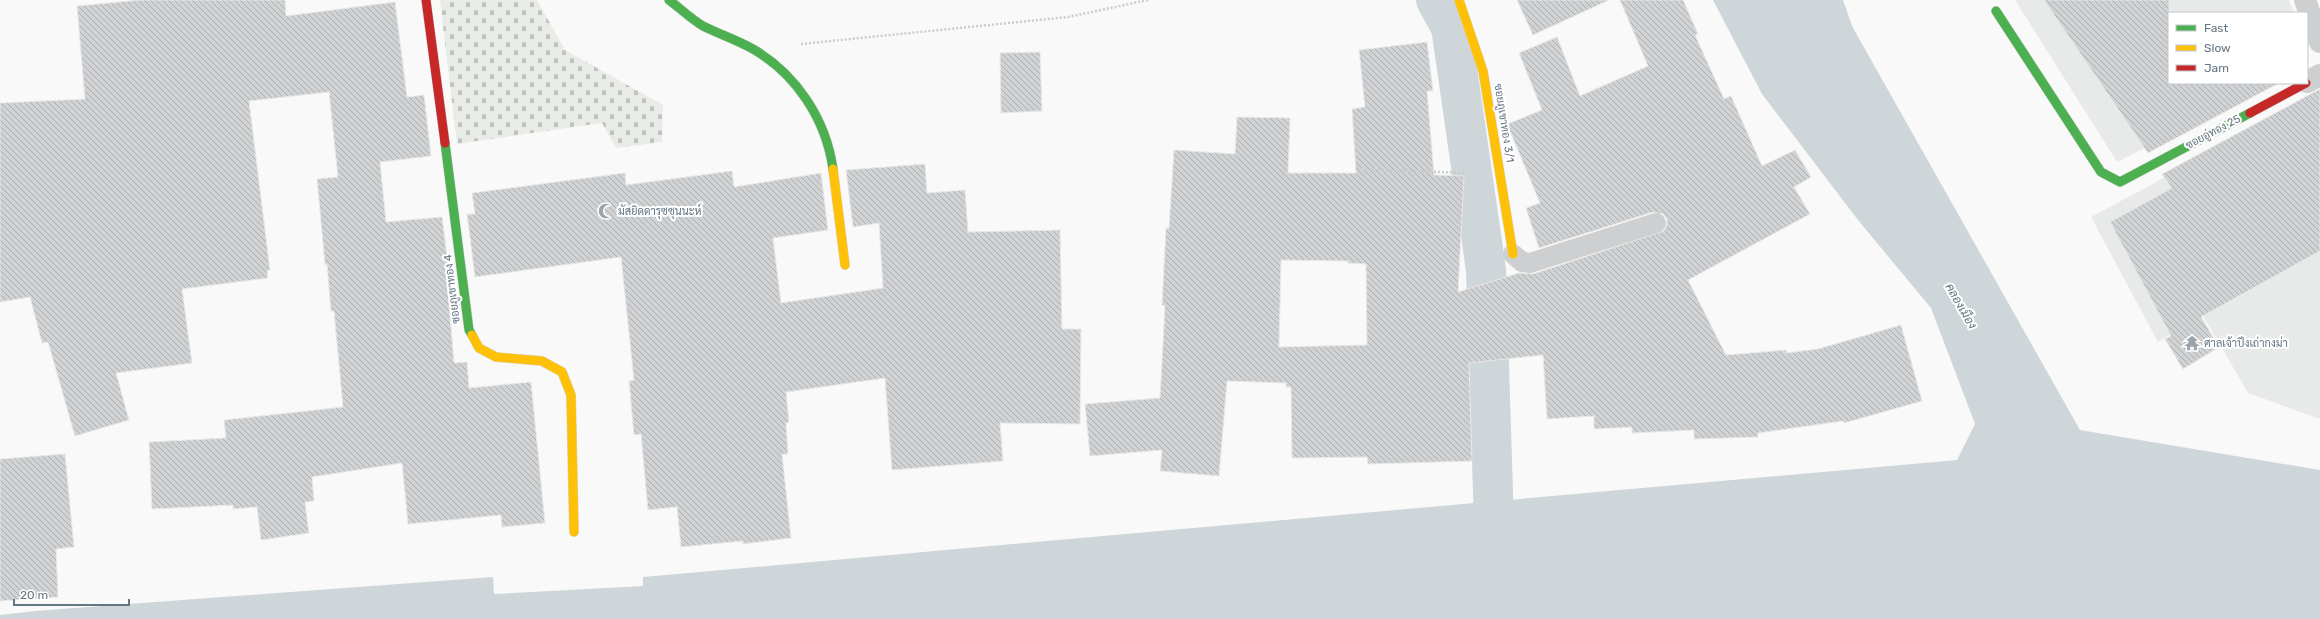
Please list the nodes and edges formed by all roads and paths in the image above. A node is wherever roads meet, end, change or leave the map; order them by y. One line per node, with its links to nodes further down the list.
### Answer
1 (426, 0): 17 (street, ซอยภูเขาทอง 4)
2 (669, 0): 8 (street)
3 (1148, 0): 8 (path)
4 (1459, 0): 15 (street, ซอยภูเขาทอง 3/1)
5 (2305, 0): 7 (street)
6 (1996, 11): 11 (street, ซอยอู่ทอง 25)
7 (2320, 42)
8 (753, 49): 16 (street)
9 (2320, 75): 10 (street, ซอยอู่ทอง 25)
10 (2308, 82)
11 (2304, 84)
12 (1358, 169): 13 (path)
13 (1472, 173)
14 (1656, 223): 15 (lane)
15 (1513, 254)
16 (845, 265)
17 (574, 532)

